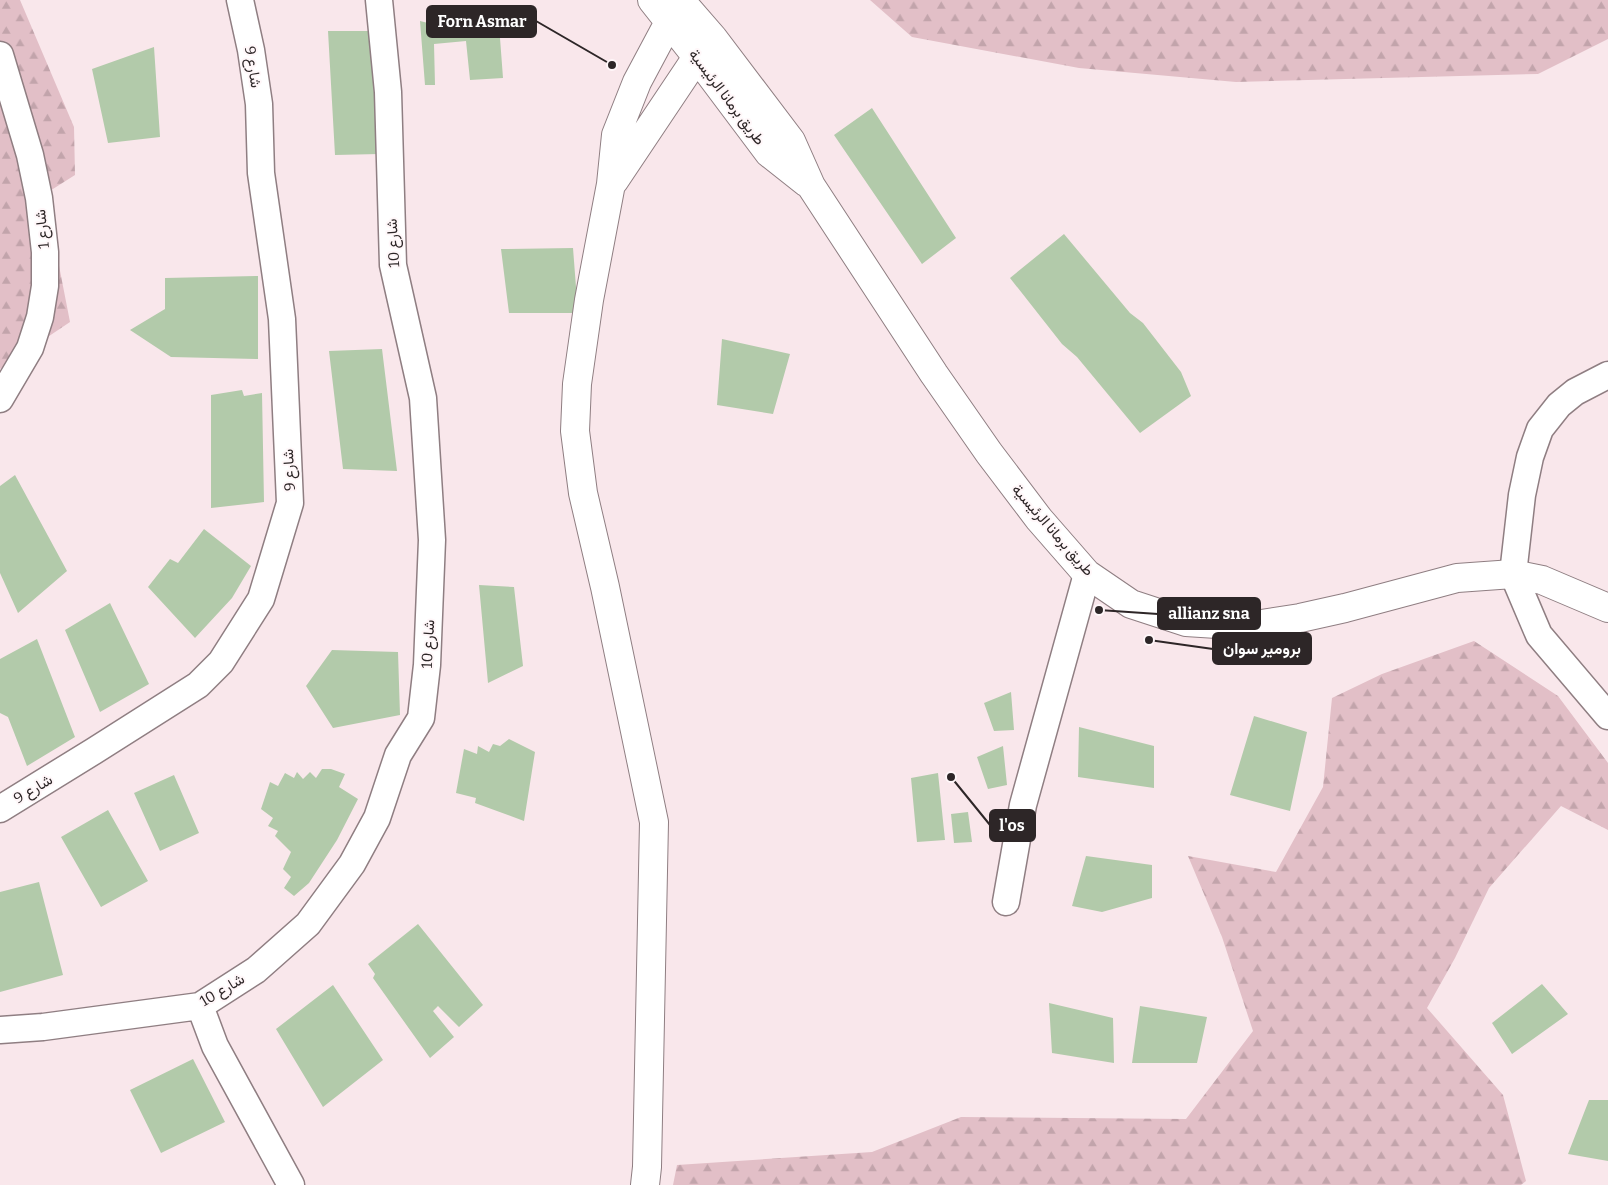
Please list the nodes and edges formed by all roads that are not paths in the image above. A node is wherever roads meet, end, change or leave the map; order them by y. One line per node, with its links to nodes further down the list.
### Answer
1 (240, 0): 14 (street, شارع 9)
2 (379, 0): 16 (street, شارع 10)
3 (652, 0): 4 (main road, طريق برمانا الرئيسية)
4 (678, 10): 5 (main road, طريق برمانا الرئيسية); 7 (main road)
5 (705, 48): 7 (main road); 10 (main road, طريق برمانا الرئيسية)
6 (0, 55): 9 (street, شارع 1)
7 (611, 184): 19 (main road)
8 (1608, 375): 11 (street)
9 (0, 398)
10 (1087, 574): 11 (main road, طريق برمانا الرئيسية); 15 (street)
11 (1513, 574): 12 (main road, طريق برمانا الرئيسية); 13 (street)
12 (1608, 608)
13 (1608, 716)
14 (0, 809)
15 (1006, 902)
16 (200, 1006): 17 (street, شارع 10); 18 (street)
17 (0, 1030)
18 (291, 1185)
19 (645, 1185)

